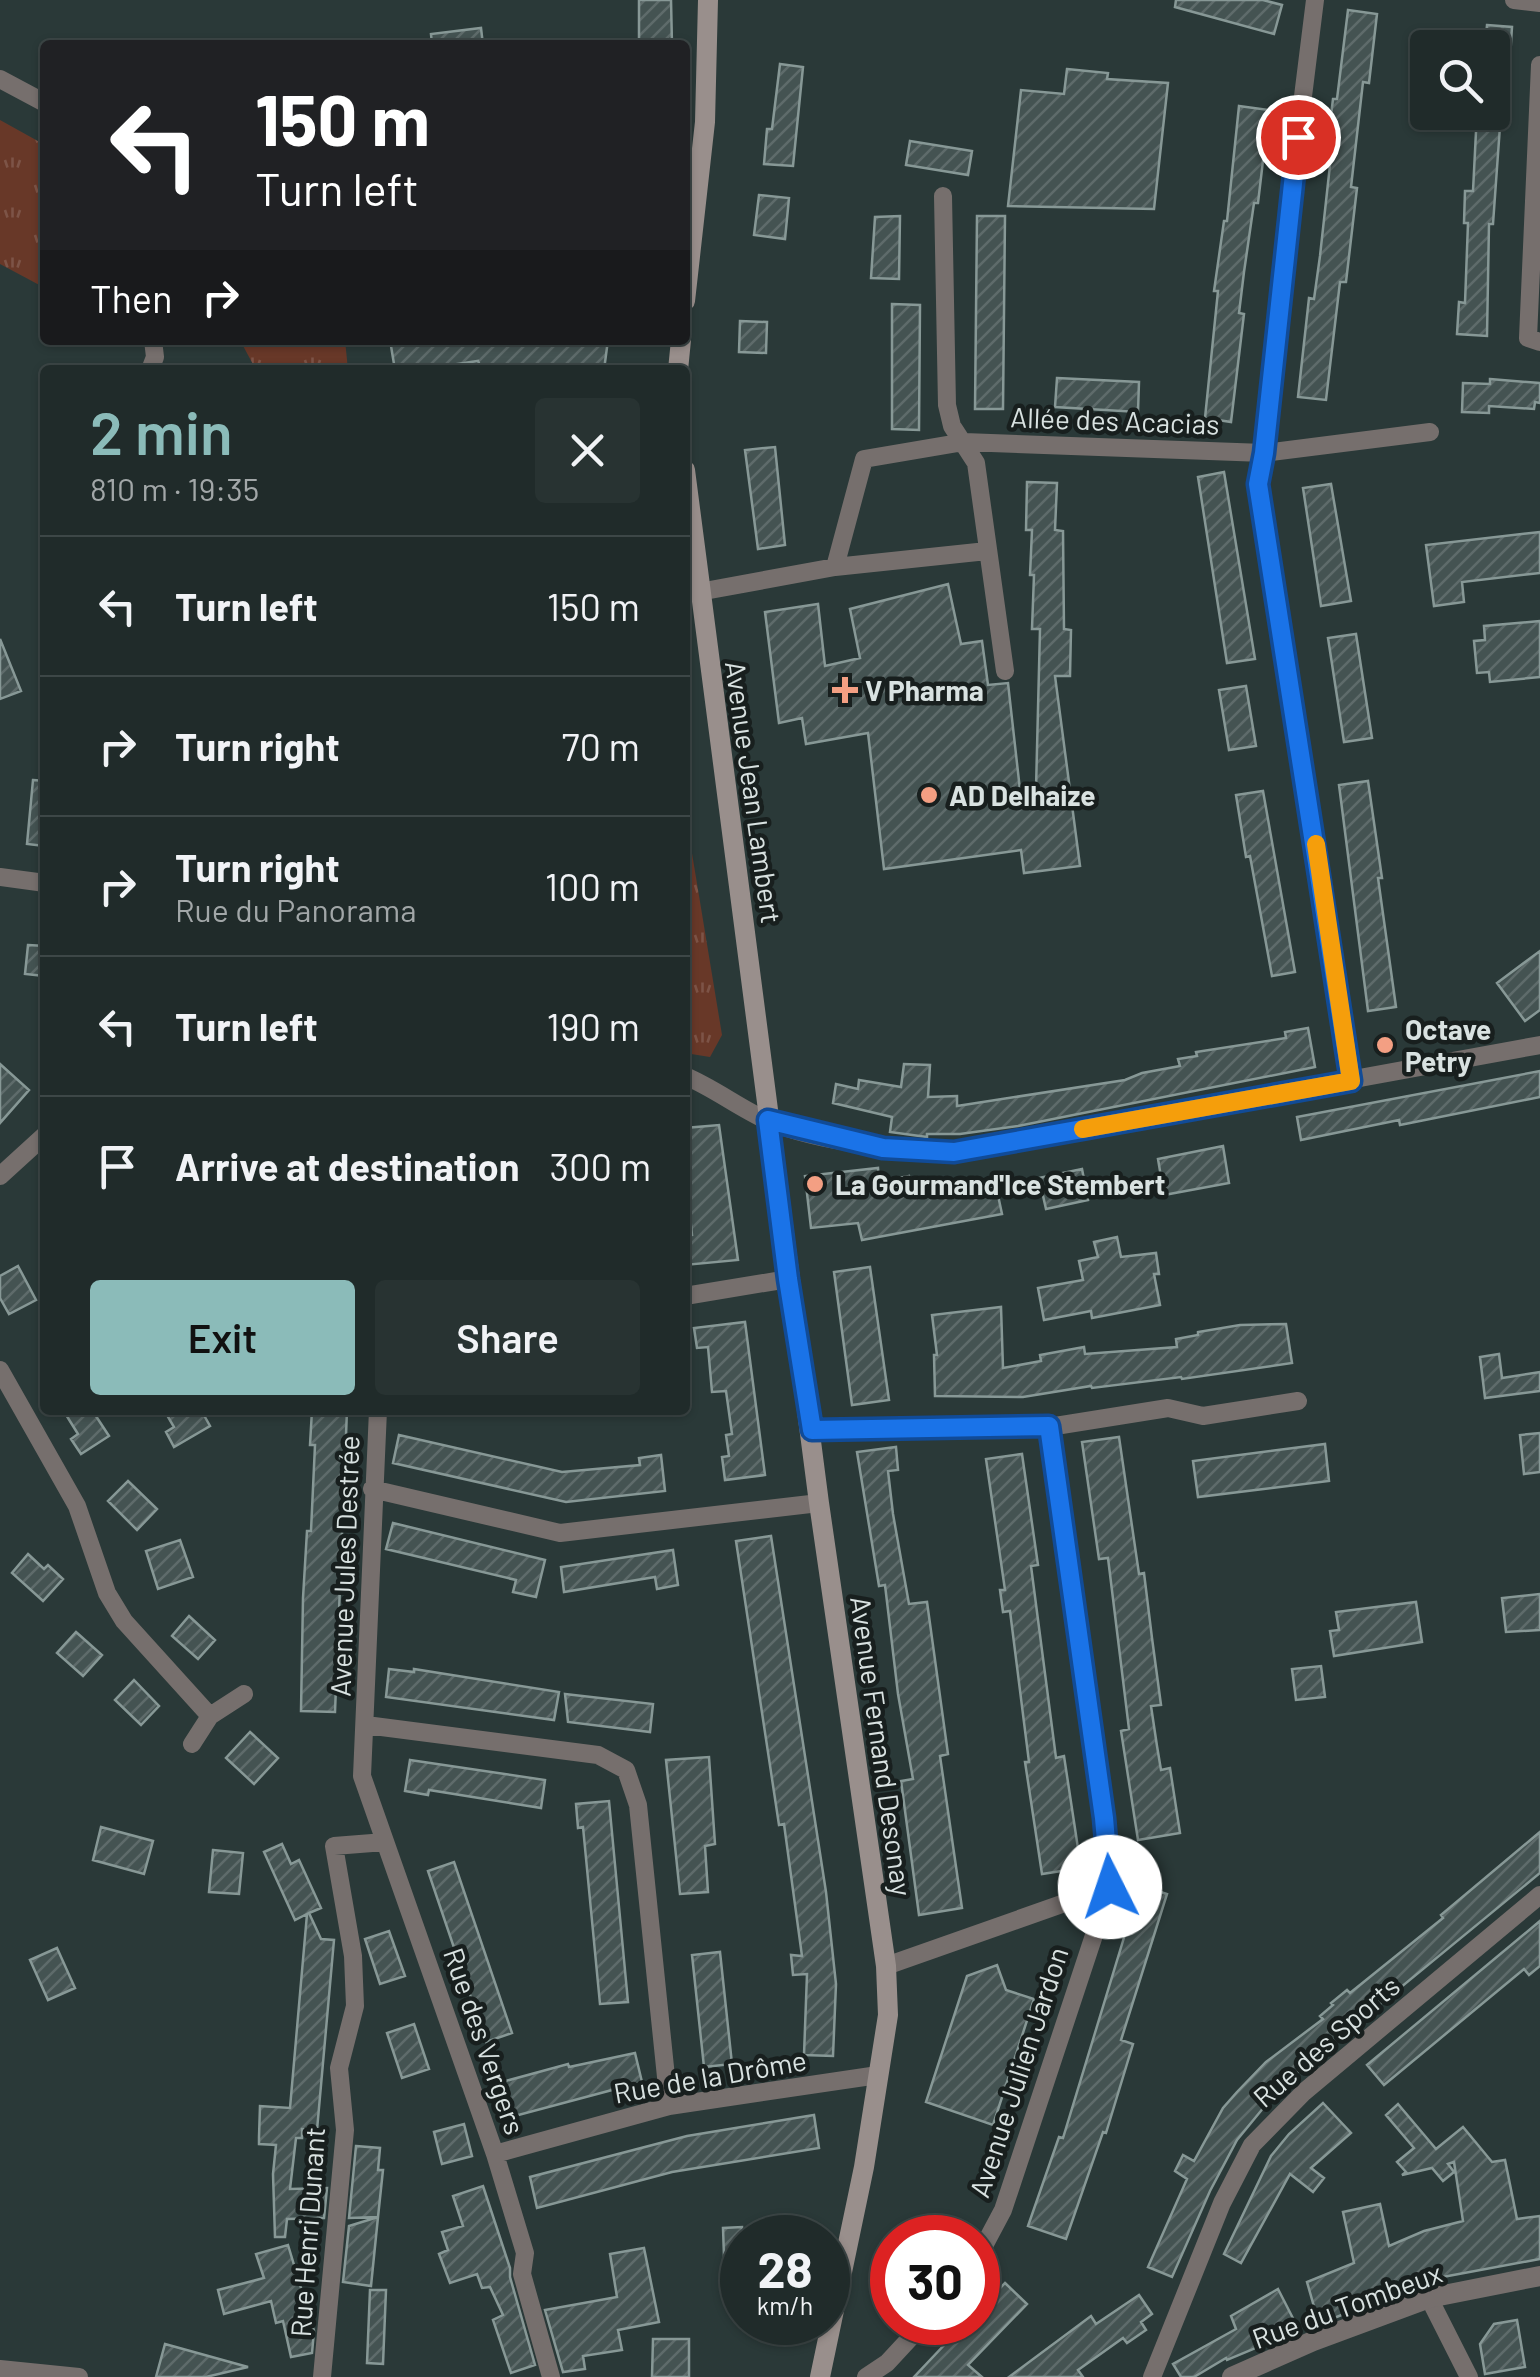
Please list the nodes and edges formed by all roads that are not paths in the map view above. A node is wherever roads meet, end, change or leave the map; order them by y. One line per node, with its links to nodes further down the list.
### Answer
1 (708, 0): 9 (main road)
2 (1314, 0): 13 (street)
3 (1514, 0): 4 (street)
4 (1540, 3)
5 (1540, 65): 10 (street)
6 (0, 79): 7 (street)
7 (40, 100)
8 (943, 196): 12 (street)
9 (690, 258)
10 (1540, 342)
11 (1430, 432): 13 (street, Allée des Acacias)
12 (964, 442): 13 (street, Allée des Acacias); 15 (street); 16 (street, Allée des Acacias)
13 (1264, 453): 23 (street)
14 (690, 514): 17 (main road, Avenue Jean Lambert)
15 (986, 551): 16 (street); 18 (street)
16 (835, 567): 17 (street)
17 (699, 592): 24 (main road, Avenue Jean Lambert)
18 (1005, 671)
19 (0, 877): 20 (street)
20 (40, 882)
21 (1540, 1045): 23 (street)
22 (690, 1079): 24 (street)
23 (1351, 1081): 24 (street)
24 (768, 1120): 27 (main road, Avenue Fernand Desonay)
25 (40, 1140): 26 (street)
26 (0, 1176)
27 (788, 1279): 28 (street); 33 (main road, Avenue Fernand Desonay)
28 (690, 1295)
29 (0, 1370): 37 (street)
30 (1298, 1402): 32 (street)
31 (378, 1415): 34 (street, Avenue Jules Destrée)
32 (1049, 1426): 33 (street); 41 (street, Avenue Julien Jardon)
33 (812, 1430): 35 (main road, Avenue Fernand Desonay)
34 (372, 1489): 35 (street); 38 (street, Avenue Jules Destrée)
35 (820, 1503): 43 (main road, Avenue Fernand Desonay)
36 (244, 1694): 37 (street)
37 (210, 1716): 39 (street)
38 (366, 1725): 40 (street, Rue des Vergers); 45 (street)
39 (192, 1744)
40 (385, 1842): 46 (street, Rue des Vergers); 53 (street, Rue Henri Dunant)
41 (1110, 1887): 43 (street); 47 (street, Avenue Julien Jardon)
42 (1540, 1895): 57 (street, Rue des Sports)
43 (886, 1966): 44 (main road, Avenue Fernand Desonay)
44 (878, 2075): 45 (street, Rue de la Drôme); 55 (main road, Avenue Fernand Desonay)
45 (669, 2106): 46 (street, Rue de la Drôme)
46 (495, 2154): 54 (street, Rue des Vergers)
47 (1000, 2216)
48 (1540, 2276): 49 (street, Rue du Tombeux)
49 (1429, 2298): 58 (street, Rue du Tombeux); 59 (street)
50 (904, 2345): 56 (street)
51 (0, 2369): 52 (street)
52 (79, 2377)
53 (322, 2377)
54 (552, 2377)
55 (820, 2377)
56 (866, 2377)
57 (1152, 2377)
58 (1232, 2377)
59 (1469, 2377)

